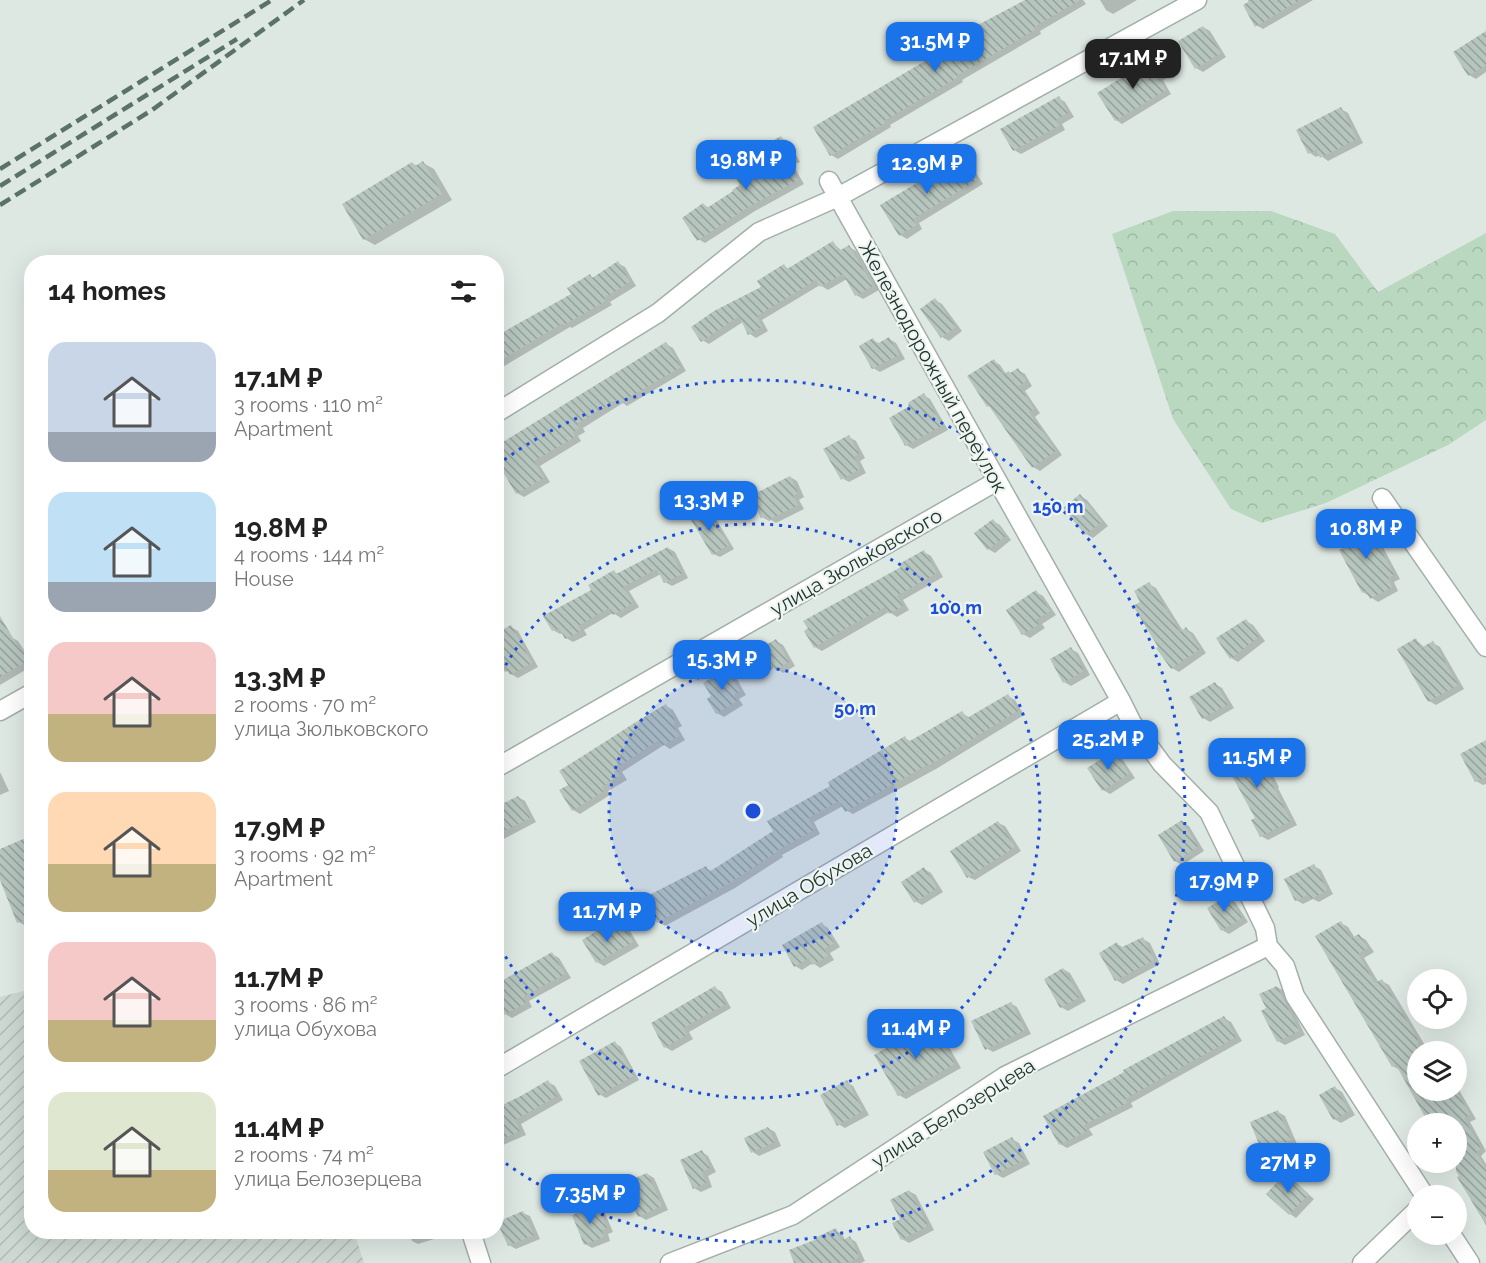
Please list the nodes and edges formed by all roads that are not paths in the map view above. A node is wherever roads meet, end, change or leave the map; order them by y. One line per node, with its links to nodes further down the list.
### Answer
1 (1197, 0): 2 (street)
2 (833, 189): 3 (street); 4 (street, Железнодорожный переулок)
3 (504, 408)
4 (997, 481): 8 (street, Железнодорожный переулок); 10 (street, улица Зюльковского)
5 (1382, 498): 6 (street)
6 (1486, 647)
7 (24, 698): 9 (street)
8 (1121, 701): 11 (street, Железнодорожный переулок); 12 (street, улица Обухова)
9 (0, 711)
10 (504, 763)
11 (1268, 946): 13 (street, Железнодорожный переулок); 18 (street, улица Белозерцева)
12 (504, 1064)
13 (1418, 1185)
14 (1407, 1220): 19 (street)
15 (473, 1239): 17 (street)
16 (1458, 1245): 20 (street)
17 (482, 1263)
18 (670, 1263)
19 (1362, 1263)
20 (1470, 1263)

